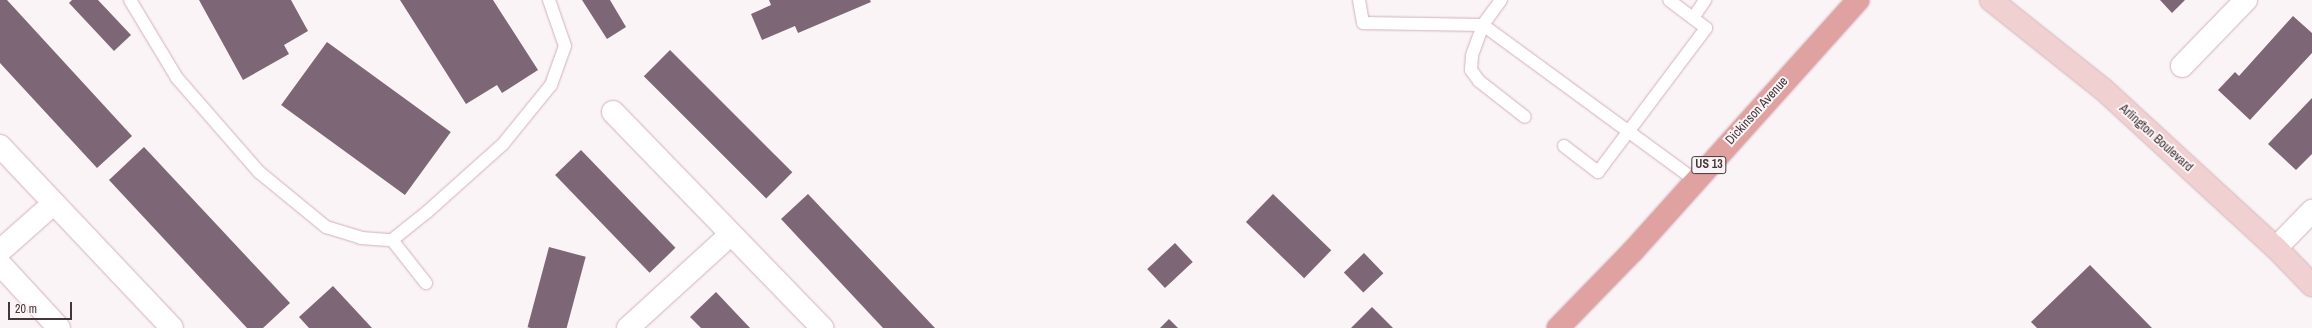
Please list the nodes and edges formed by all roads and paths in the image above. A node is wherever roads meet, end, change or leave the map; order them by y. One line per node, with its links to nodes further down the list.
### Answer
1 (130, 0): 22 (lane)
2 (549, 0): 22 (lane)
3 (1359, 0): 11 (lane)
4 (1501, 0): 11 (lane)
5 (1670, 0): 10 (lane)
6 (1705, 0): 10 (lane)
7 (1858, 0): 18 (main road, Dickinson Avenue / US 13)
8 (1991, 0): 23 (main road, Arlington Boulevard)
9 (2246, 0): 12 (street)
10 (1693, 18): 15 (lane)
11 (1483, 24): 14 (lane); 15 (lane)
12 (2182, 66)
13 (613, 112): 21 (street)
14 (1525, 117)
15 (1628, 132): 17 (lane); 18 (lane)
16 (0, 146): 19 (street)
17 (1564, 146)
18 (1695, 180): 32 (main road, Dickinson Avenue / US 13)
19 (54, 203): 24 (street); 29 (street)
20 (2312, 211): 23 (street)
21 (731, 234): 30 (street); 31 (street)
22 (392, 240): 26 (lane)
23 (2276, 248): 27 (main road, Arlington Boulevard)
24 (0, 251)
25 (0, 264): 28 (street)
26 (426, 283)
27 (2312, 285)
28 (59, 328)
29 (172, 328)
30 (628, 328)
31 (822, 328)
32 (1558, 328)

